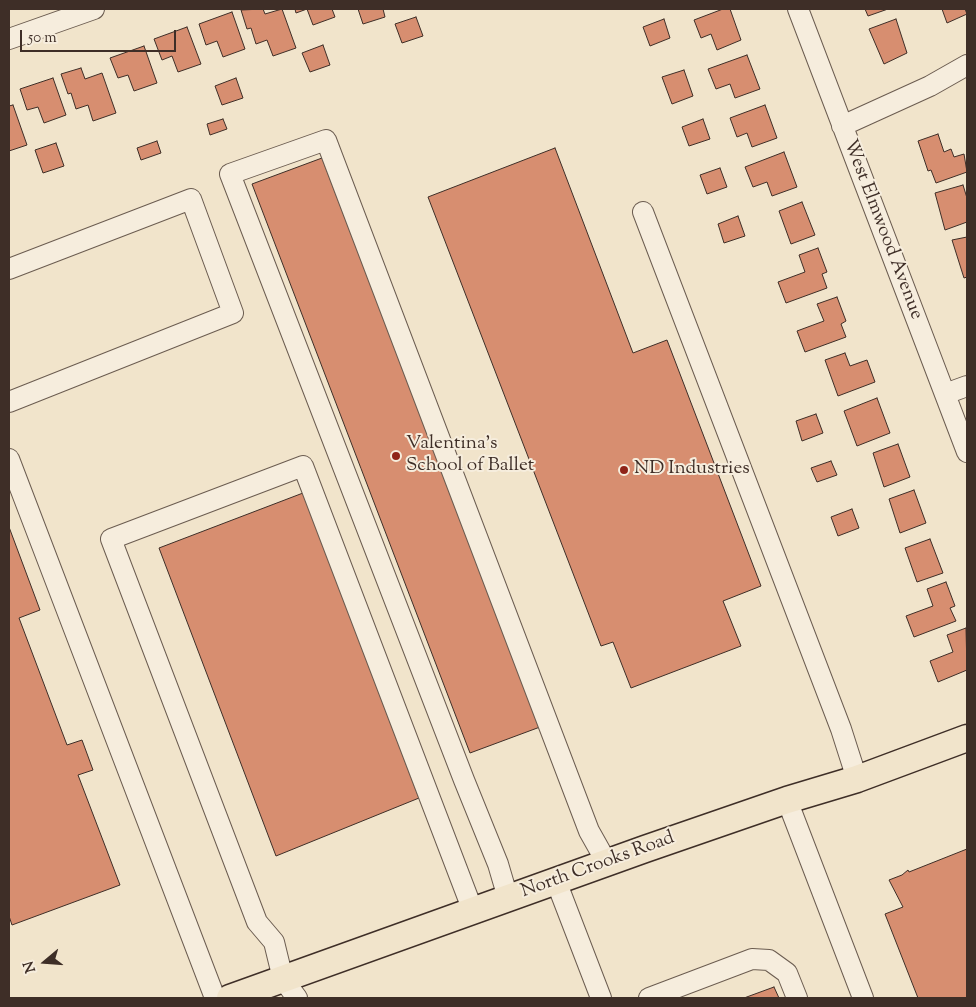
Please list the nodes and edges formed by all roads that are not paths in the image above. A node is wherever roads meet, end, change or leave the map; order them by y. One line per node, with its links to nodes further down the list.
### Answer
1 (94, 9): 3 (street)
2 (798, 9): 5 (street, West Elmwood Avenue)
3 (9, 40)
4 (967, 65): 5 (street)
5 (842, 126): 9 (street, West Elmwood Avenue)
6 (643, 212): 14 (street)
7 (9, 269): 10 (street)
8 (967, 386): 9 (street)
9 (945, 394): 11 (street, West Elmwood Avenue)
10 (9, 402)
11 (967, 452)
12 (9, 460): 21 (street)
13 (967, 738): 14 (main road, North Crooks Road)
14 (856, 779): 15 (main road, North Crooks Road)
15 (787, 800): 16 (main road, North Crooks Road); 26 (street)
16 (607, 863): 17 (main road, North Crooks Road); 18 (street)
17 (556, 881): 18 (main road, North Crooks Road); 23 (street)
18 (508, 898): 19 (main road, North Crooks Road)
19 (472, 911): 20 (main road, North Crooks Road); 20 (street)
20 (290, 989): 22 (main road, North Crooks Road)
21 (215, 998)
22 (230, 998)
23 (601, 998)
24 (649, 998): 25 (street)
25 (797, 998)
26 (863, 998)

